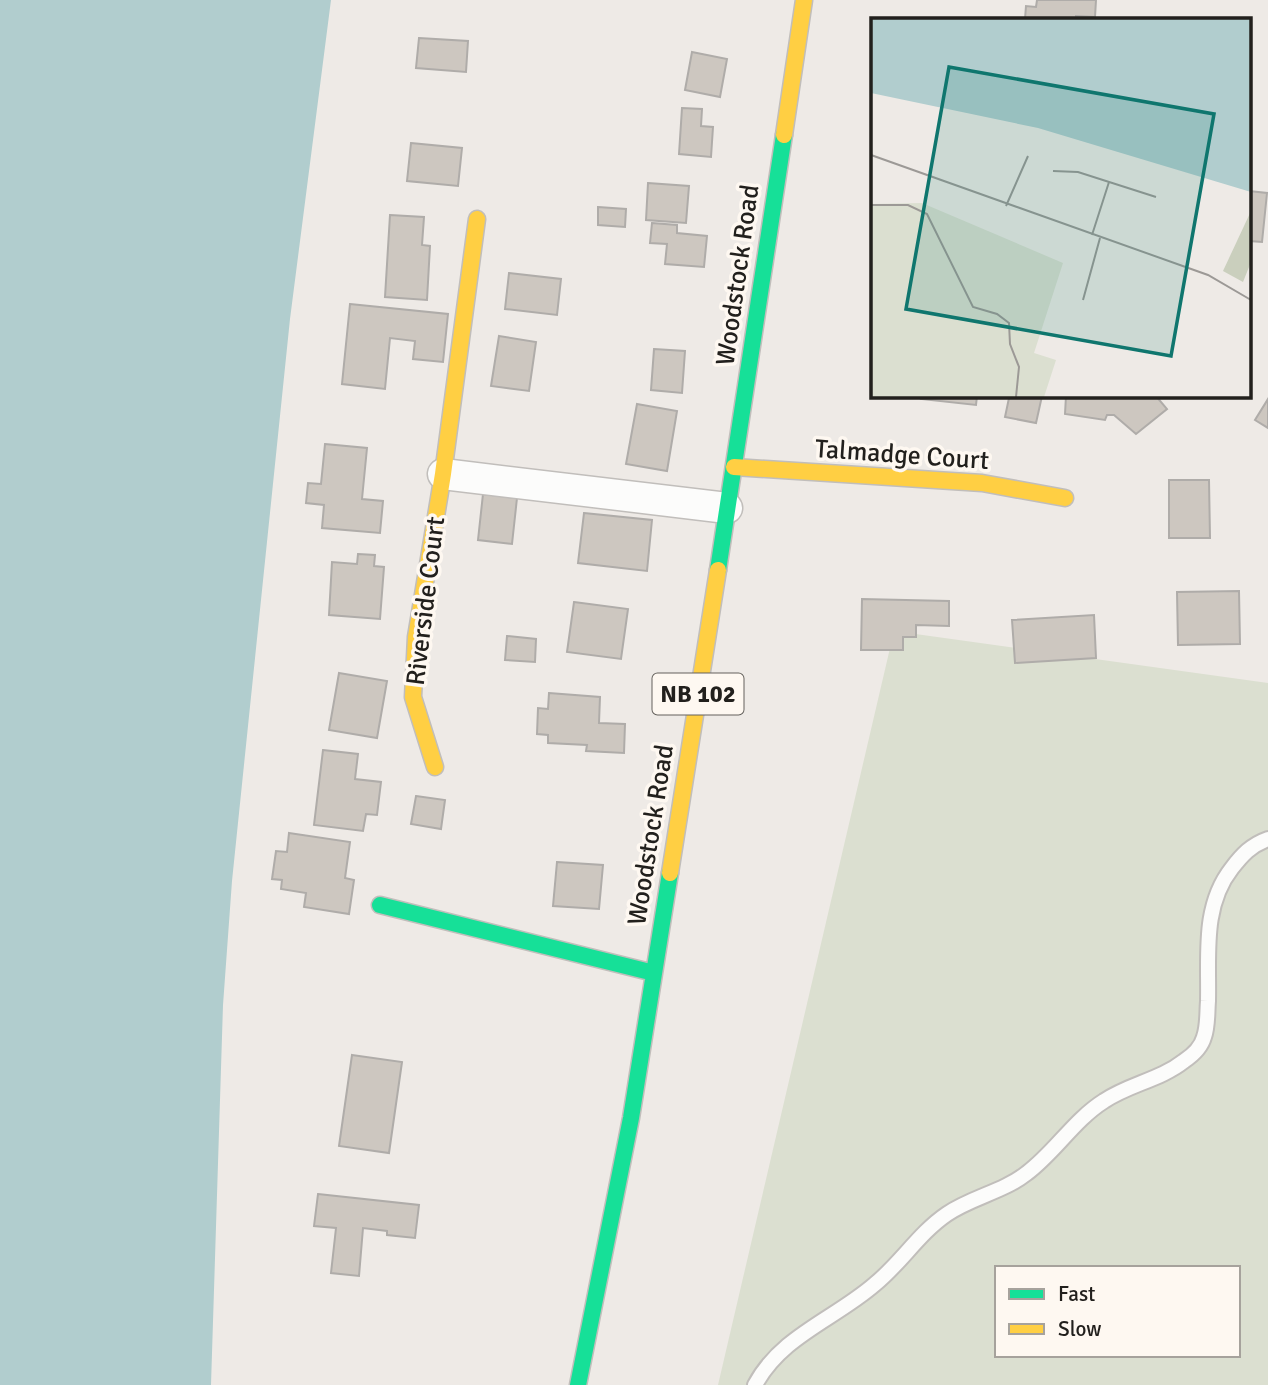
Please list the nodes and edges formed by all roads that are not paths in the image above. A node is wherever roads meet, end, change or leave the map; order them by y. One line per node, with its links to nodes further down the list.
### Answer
1 (804, 0): 3 (main road, Woodstock Road / NB 102)
2 (477, 219): 4 (main road, Riverside Court)
3 (734, 467): 5 (main road, Talmadge Court); 6 (main road, Woodstock Road / NB 102)
4 (443, 474): 6 (street); 7 (main road, Riverside Court)
5 (1065, 498)
6 (727, 508): 10 (main road, Woodstock Road / NB 102)
7 (435, 767)
8 (1268, 839): 12 (lane)
9 (380, 905): 10 (main road)
10 (654, 973): 11 (main road, Woodstock Road / NB 102)
11 (578, 1385)
12 (755, 1385)

